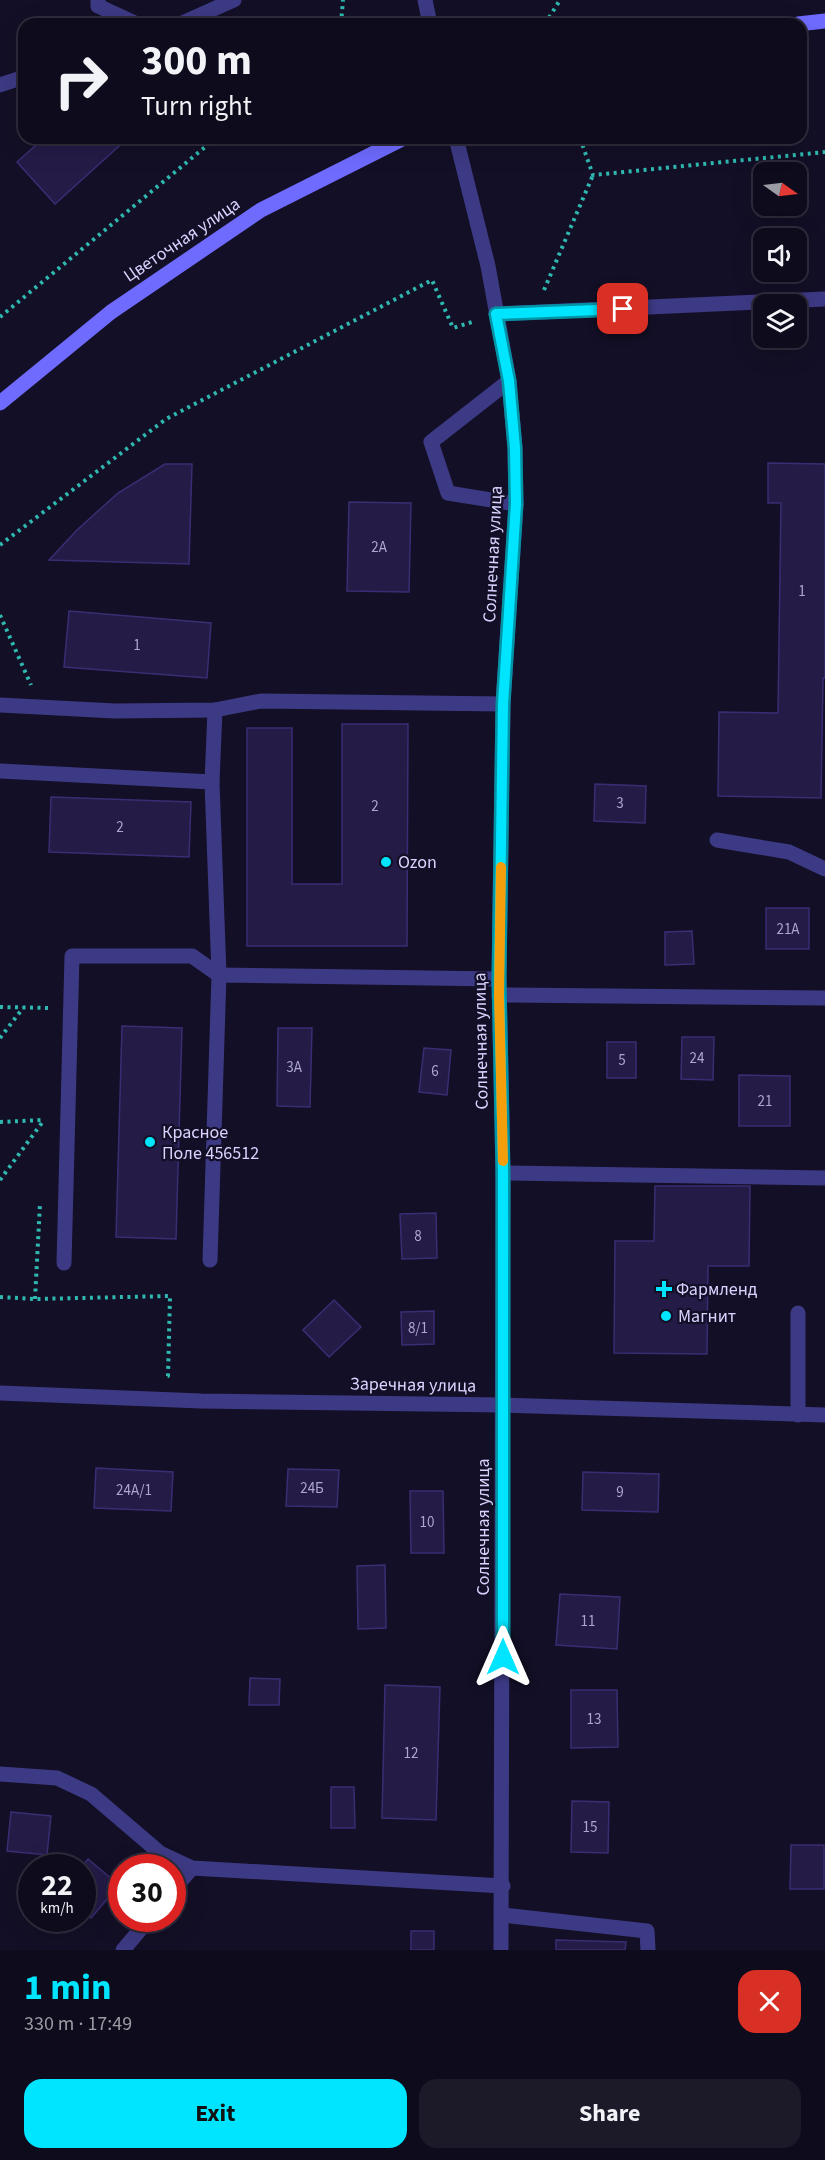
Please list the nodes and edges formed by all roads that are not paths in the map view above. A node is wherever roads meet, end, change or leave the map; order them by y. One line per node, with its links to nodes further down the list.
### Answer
1 (98, 0): 4 (street)
2 (234, 0): 5 (street)
3 (425, 0): 6 (street)
4 (124, 18)
5 (194, 18)
6 (429, 18)
7 (825, 21): 8 (main road)
8 (807, 23)
9 (18, 79): 10 (street)
10 (0, 85)
11 (392, 144): 16 (main road, Цветочная улица)
12 (458, 144): 14 (street, Солнечная улица)
13 (825, 299): 14 (street)
14 (496, 314): 15 (street, Солнечная улица)
15 (509, 381): 17 (street, Солнечная улица); 17 (street)
16 (0, 403)
17 (516, 504): 18 (street, Солнечная улица)
18 (503, 704): 20 (street); 26 (street, Солнечная улица)
19 (0, 705): 20 (street)
20 (215, 710): 22 (street)
21 (0, 771): 22 (street)
22 (212, 782): 25 (street)
23 (717, 840): 24 (street)
24 (825, 869)
25 (219, 975): 26 (street); 31 (street); 32 (street)
26 (499, 979): 27 (street, Солнечная улица)
27 (499, 995): 28 (street); 29 (street, Солнечная улица)
28 (825, 998)
29 (503, 1173): 30 (street); 35 (street, Солнечная улица)
30 (825, 1178)
31 (210, 1260)
32 (64, 1263)
33 (798, 1313): 36 (street)
34 (0, 1393): 35 (street, Заречная улица)
35 (503, 1406): 36 (street, Заречная улица); 41 (street, Солнечная улица)
36 (798, 1415): 37 (street, Заречная улица)
37 (825, 1415)
38 (0, 1774): 39 (street)
39 (192, 1868): 40 (street); 41 (street)
40 (186, 1875)
41 (503, 1886): 42 (street, Солнечная улица)
42 (502, 1915): 45 (street, Солнечная улица); 46 (street)
43 (138, 1932): 44 (street)
44 (123, 1950)
45 (501, 1950)
46 (648, 1950)

